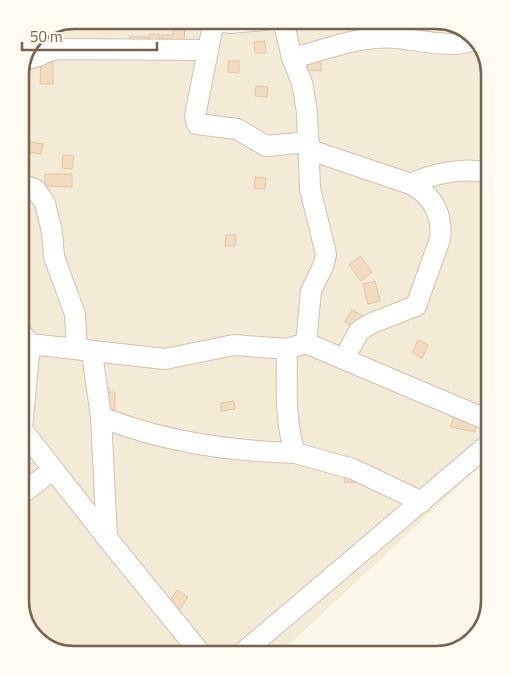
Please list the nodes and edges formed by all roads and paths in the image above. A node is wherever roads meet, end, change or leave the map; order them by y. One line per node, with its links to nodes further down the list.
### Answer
1 (212, 29): 4 (street)
2 (285, 29): 5 (street)
3 (468, 42): 5 (street)
4 (208, 50): 6 (street); 7 (street)
5 (292, 58): 7 (street)
6 (31, 59)
7 (309, 146): 9 (street); 12 (street)
8 (481, 172): 9 (street)
9 (411, 184): 14 (street)
10 (29, 187): 13 (street)
11 (29, 338): 13 (street)
12 (296, 346): 13 (street); 14 (street); 19 (street)
13 (85, 351): 15 (street)
14 (344, 359): 16 (street)
15 (102, 417): 19 (street); 23 (street)
16 (481, 418)
17 (29, 438): 20 (street)
18 (481, 451): 22 (street)
19 (294, 453): 22 (street)
20 (53, 470): 21 (street); 23 (street)
21 (29, 488)
22 (422, 502): 25 (street)
23 (107, 538): 24 (street)
24 (195, 646)
25 (251, 646)

